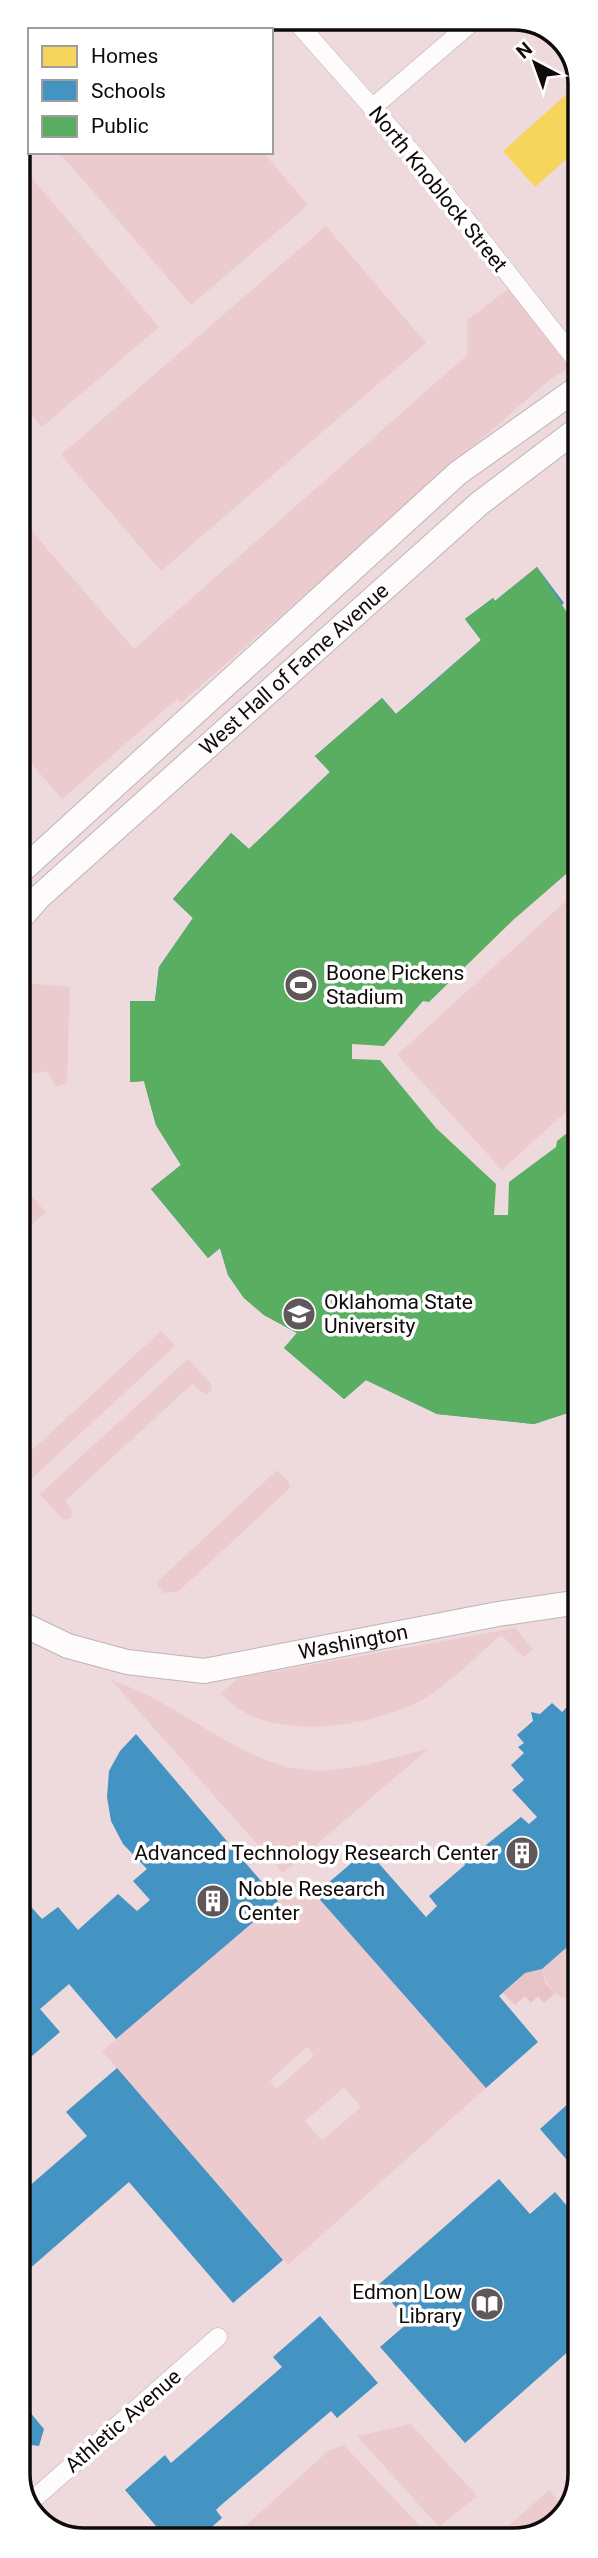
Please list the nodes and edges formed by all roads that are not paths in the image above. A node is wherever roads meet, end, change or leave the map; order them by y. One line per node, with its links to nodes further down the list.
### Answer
1 (304, 30): 3 (street, North Knoblock Street)
2 (463, 30): 3 (street)
3 (372, 108): 4 (street, North Knoblock Street)
4 (568, 350)
5 (568, 395): 7 (main road, West Hall of Fame Avenue)
6 (568, 436): 8 (main road, West Hall of Fame Avenue)
7 (30, 863)
8 (30, 907)
9 (568, 1604): 10 (main road, Washington)
10 (30, 1628)
11 (218, 2337): 12 (street, Athletic Avenue)
12 (35, 2497)

